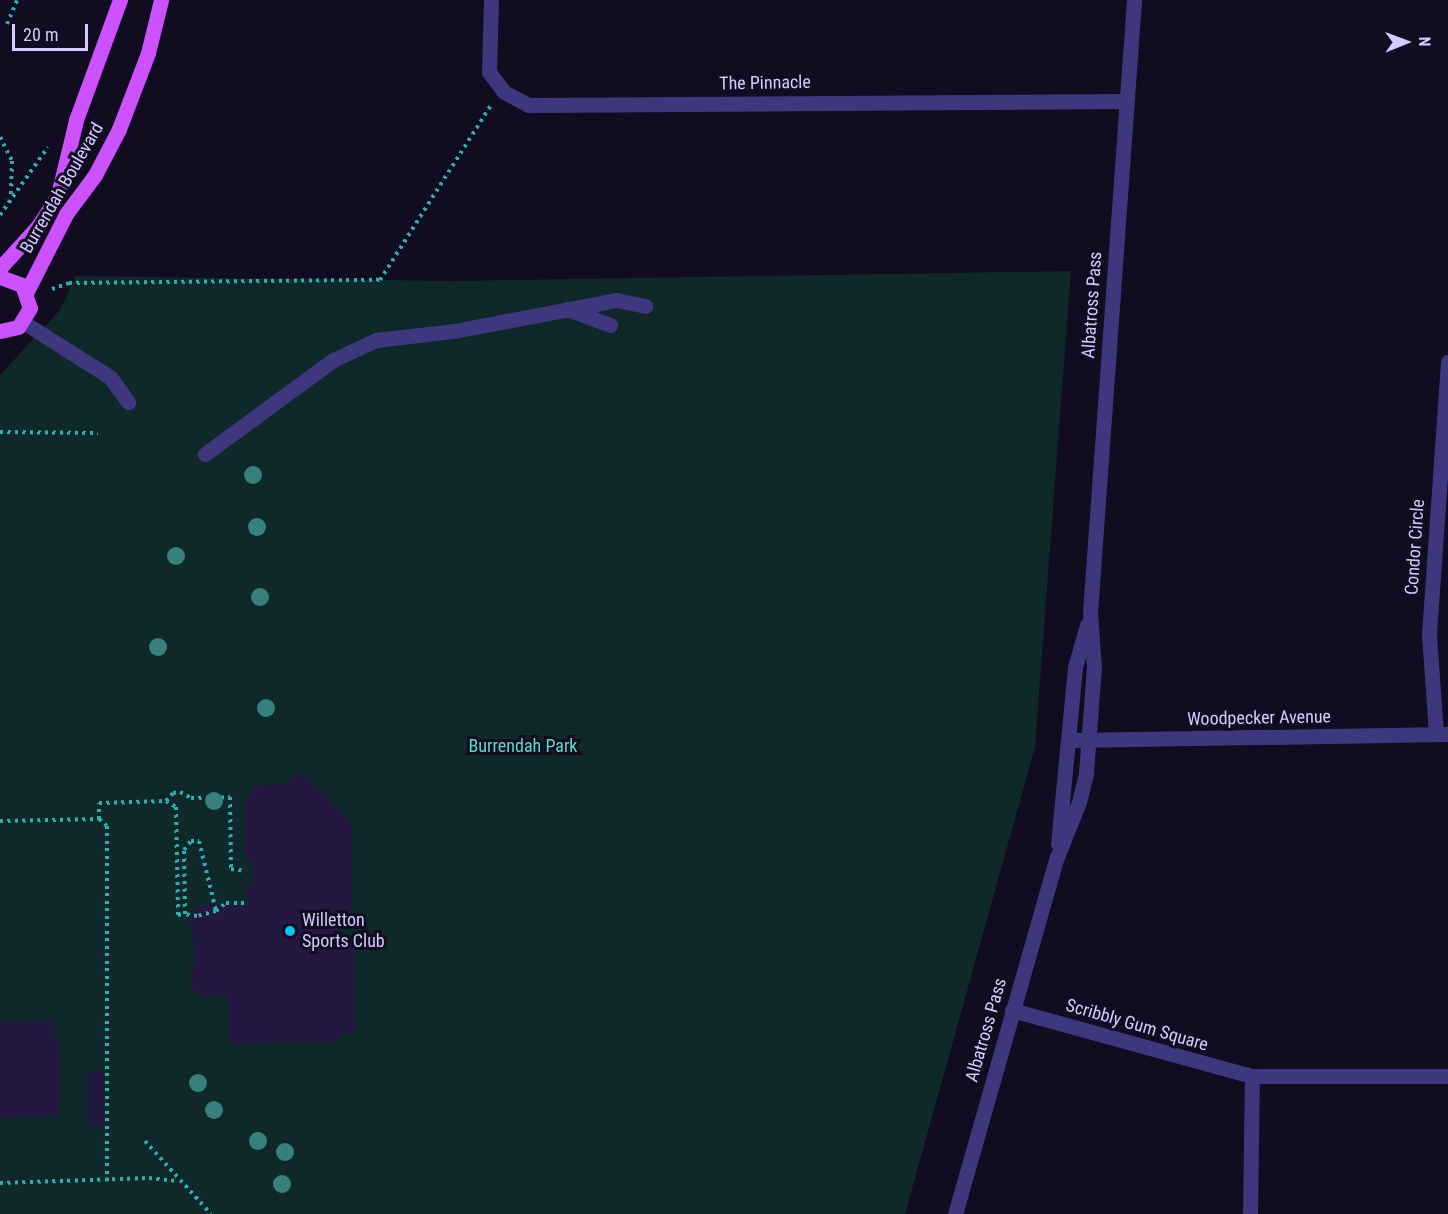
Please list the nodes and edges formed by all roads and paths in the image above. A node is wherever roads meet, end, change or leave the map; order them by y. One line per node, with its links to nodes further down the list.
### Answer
1 (17, 0): 6 (path)
2 (120, 0): 13 (main road, Burrendah Boulevard)
3 (161, 0): 16 (main road, Burrendah Boulevard)
4 (491, 0): 7 (street)
5 (1134, 0): 8 (street, Albatross Pass)
6 (7, 24)
7 (504, 92): 8 (street, The Pinnacle); 15 (path)
8 (1126, 101): 27 (street, Albatross Pass)
9 (0, 137): 11 (path)
10 (50, 145): 11 (path)
11 (11, 195): 12 (path)
12 (0, 215)
13 (0, 268)
14 (0, 277): 16 (main road)
15 (52, 289)
16 (27, 291): 19 (main road)
17 (645, 306): 18 (street)
18 (567, 309): 20 (street); 26 (street)
19 (23, 322): 21 (main road); 23 (street)
20 (610, 325)
21 (1, 332)
22 (1448, 362): 28 (street, Condor Circle)
23 (128, 402)
24 (0, 432): 25 (path)
25 (98, 433)
26 (205, 454)
27 (1090, 613): 29 (street, Albatross Pass); 30 (street, Albatross Pass)
28 (1442, 734): 30 (street, Woodpecker Avenue)
29 (1071, 740): 30 (street, Woodpecker Avenue); 34 (street, Albatross Pass)
30 (1090, 741): 34 (street, Albatross Pass)
31 (166, 801): 32 (path); 35 (path); 38 (path)
32 (99, 819): 33 (path); 44 (path)
33 (0, 821)
34 (1057, 856): 39 (street, Albatross Pass)
35 (246, 871)
36 (244, 903): 37 (path)
37 (216, 910): 38 (path); 38 (path)
38 (185, 914)
39 (1012, 1010): 40 (street, Scribbly Gum Square); 47 (street, Albatross Pass)
40 (1252, 1076): 41 (street, Scribbly Gum Square); 48 (street)
41 (1448, 1076)
42 (145, 1141): 43 (path)
43 (179, 1181): 44 (path); 46 (path)
44 (107, 1182): 45 (path)
45 (0, 1183)
46 (211, 1214)
47 (955, 1214)
48 (1250, 1214)

